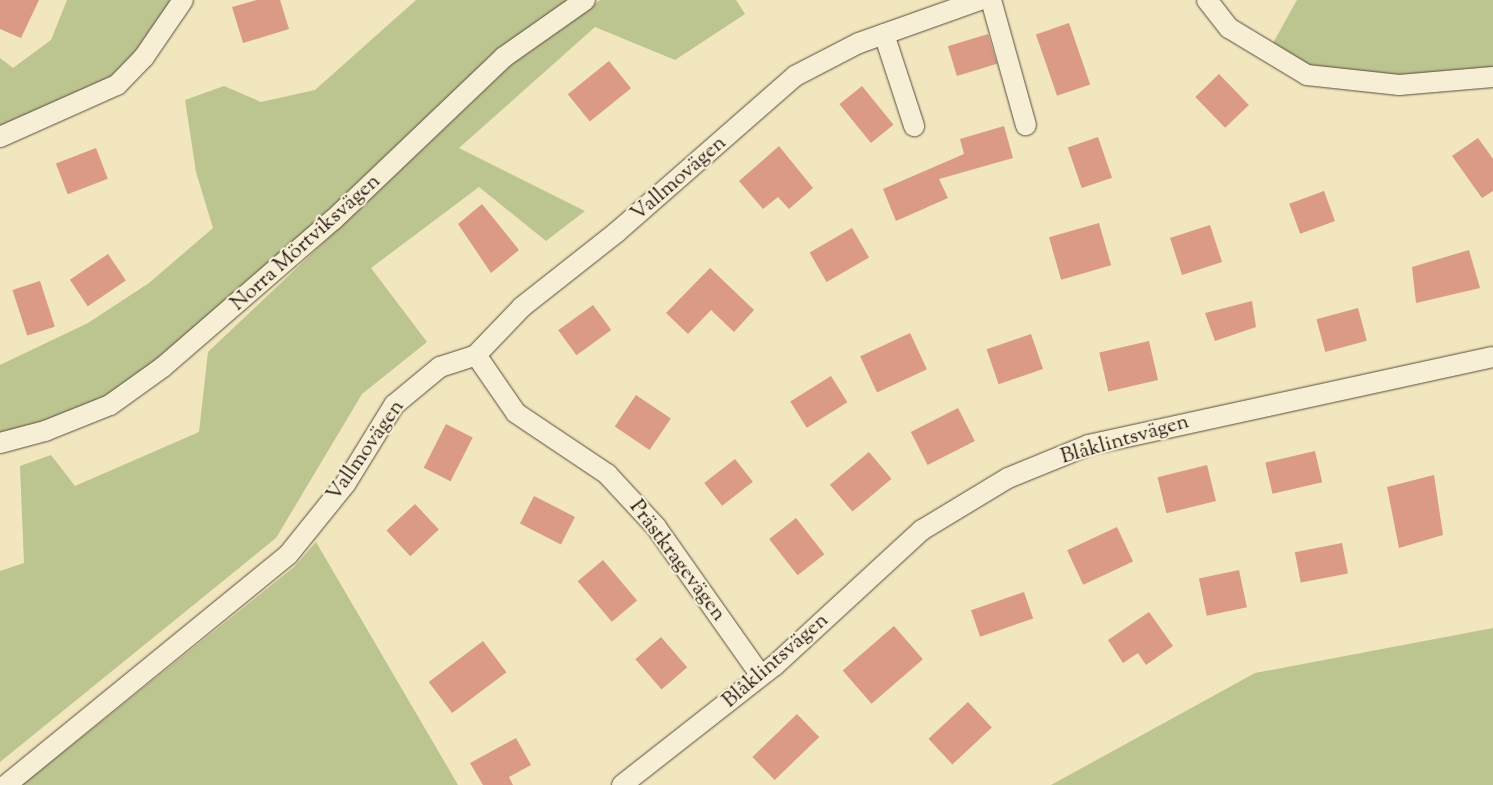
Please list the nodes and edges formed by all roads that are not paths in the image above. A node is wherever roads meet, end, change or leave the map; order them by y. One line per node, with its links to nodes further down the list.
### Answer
1 (183, 0): 10 (street)
2 (585, 0): 13 (street, Norra Mörtviksvägen)
3 (980, 0): 6 (street, Vallmovägen)
4 (991, 0): 8 (street)
5 (1207, 0): 7 (street)
6 (884, 34): 9 (street); 11 (street, Vallmovägen)
7 (1493, 76)
8 (1026, 125)
9 (914, 126)
10 (0, 137)
11 (476, 355): 14 (street, Prästkragevägen); 16 (street, Vallmovägen)
12 (1493, 357): 14 (street, Blåklintsvägen)
13 (0, 443)
14 (761, 676): 15 (street, Blåklintsvägen)
15 (625, 784)
16 (6, 785)

